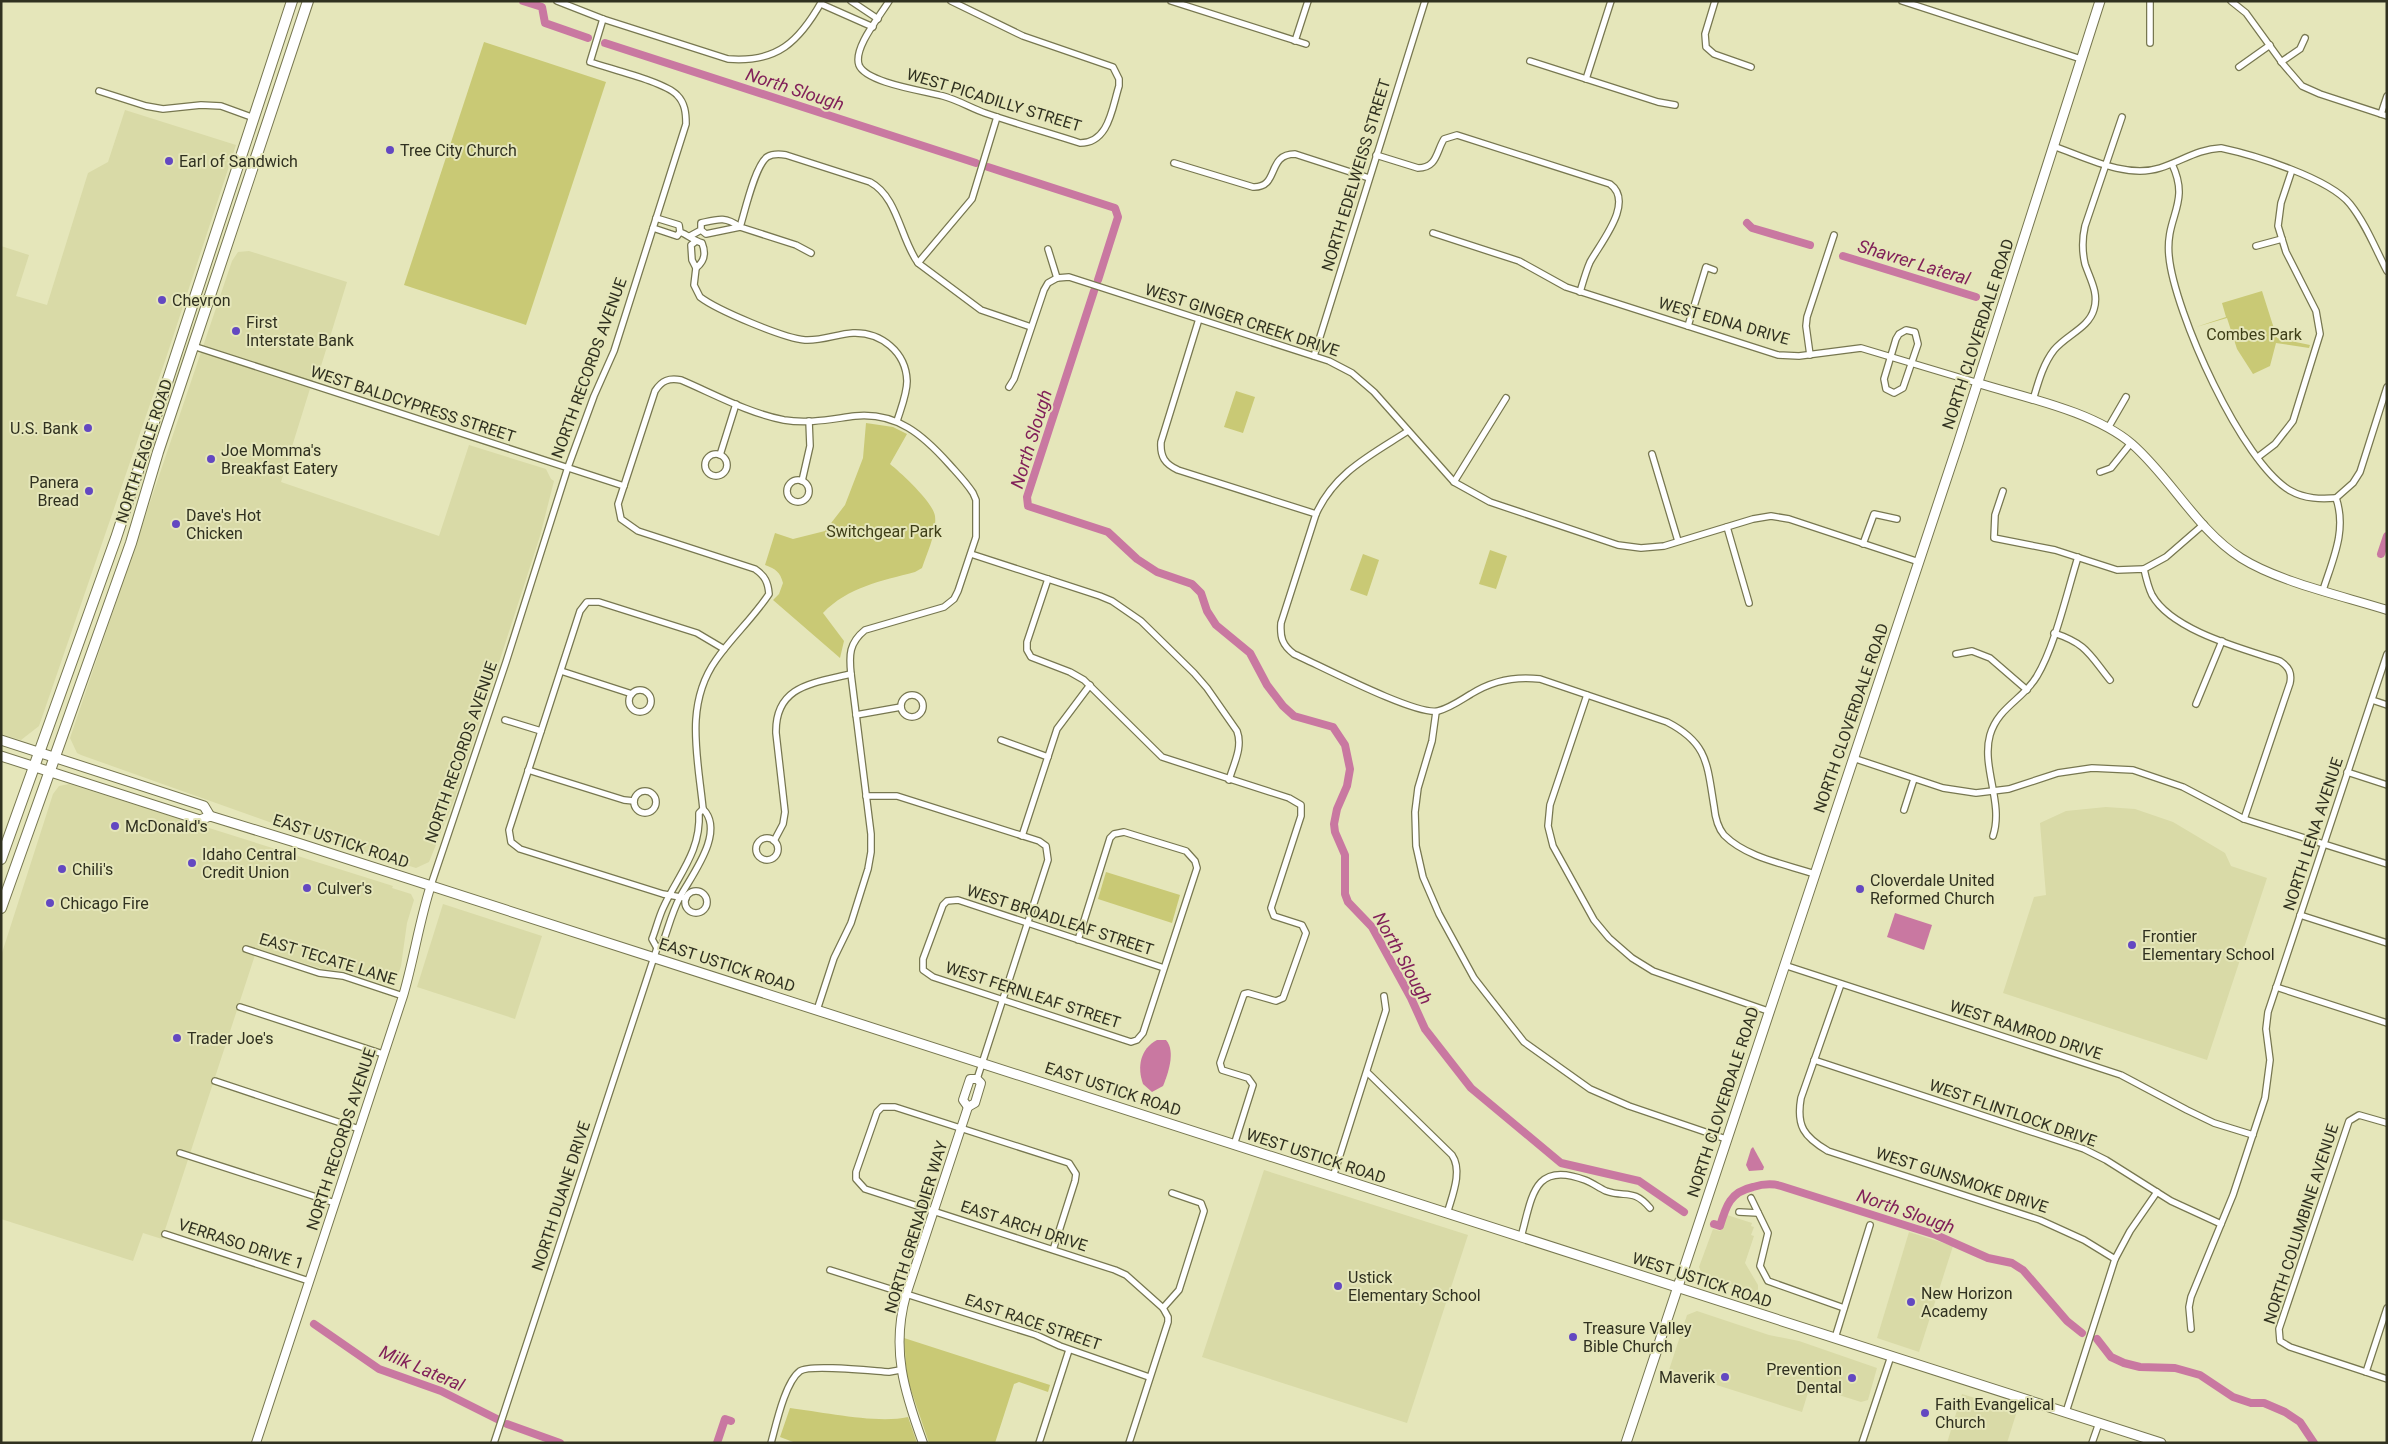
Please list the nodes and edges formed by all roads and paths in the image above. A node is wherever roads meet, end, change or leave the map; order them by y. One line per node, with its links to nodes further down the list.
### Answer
1 (292, 1): 37 (highway, NORTH EAGLE ROAD)
2 (308, 1): 69 (highway, NORTH EAGLE ROAD)
3 (557, 1): 17 (street)
4 (851, 1): 18 (street)
5 (889, 1): 18 (street)
6 (951, 1): 35 (street, WEST PICADILLY STREET)
7 (1171, 1): 21 (street)
8 (1308, 1): 21 (street)
9 (1425, 1): 39 (street, NORTH EDELWEISS STREET)
10 (1612, 1): 30 (street)
11 (1715, 1): 29 (street)
12 (1902, 1): 25 (street)
13 (2100, 1): 25 (main road, NORTH CLOVERDALE ROAD)
14 (2150, 1): 22 (street)
15 (2231, 1): 24 (street)
16 (821, 2): 17 (street); 19 (street)
17 (603, 19): 46 (street, NORTH RECORDS AVENUE)
18 (878, 19): 19 (street)
19 (872, 27): 35 (street, WEST PICADILLY STREET)
20 (2305, 38): 27 (street)
21 (1295, 41): 23 (street)
22 (2150, 43)
23 (1306, 44)
24 (2270, 45): 27 (street); 28 (street)
25 (2081, 58): 38 (main road, NORTH CLOVERDALE ROAD)
26 (1530, 61): 30 (street)
27 (2281, 62): 34 (street)
28 (2239, 66)
29 (1751, 67)
30 (1586, 79): 33 (street)
31 (99, 91): 37 (street)
32 (2387, 96): 34 (street)
33 (1675, 105)
34 (2384, 115)
35 (997, 117): 59 (street)
36 (2122, 117): 41 (street)
37 (254, 118): 45 (highway, NORTH EAGLE ROAD)
38 (2053, 146): 41 (street); 74 (main road, NORTH CLOVERDALE ROAD)
39 (1376, 155): 44 (street, NORTH EDELWEISS STREET); 64 (street)
40 (1174, 163): 44 (street)
41 (2107, 164): 42 (street); 79 (street)
42 (2172, 164): 43 (street); 89 (street)
43 (2292, 170): 54 (street); 62 (street)
44 (1369, 178): 72 (street, NORTH EDELWEISS STREET)
45 (224, 211): 68 (highway, NORTH EAGLE ROAD); 69 (highway)
46 (656, 218): 48 (street, NORTH RECORDS AVENUE); 50 (street)
47 (740, 227): 49 (street); 49 (street); 58 (street); 59 (street)
48 (653, 228): 50 (street); 90 (street, NORTH RECORDS AVENUE)
49 (701, 230): 53 (street)
50 (680, 232): 53 (street)
51 (1433, 233): 64 (street, WEST EDNA DRIVE)
52 (1834, 235): 70 (street)
53 (690, 236): 55 (street)
54 (2282, 239): 56 (street); 89 (street)
55 (695, 242): 60 (street); 60 (street)
56 (2256, 246)
57 (1048, 249): 63 (street)
58 (811, 253)
59 (918, 263): 67 (street)
60 (696, 268): 81 (street)
61 (1714, 270): 66 (street)
62 (2387, 271)
63 (1057, 278): 65 (street, WEST GINGER CREEK DRIVE); 67 (street)
64 (1580, 292): 66 (street, WEST EDNA DRIVE)
65 (1200, 319): 72 (street, WEST GINGER CREEK DRIVE); 97 (street)
66 (1688, 326): 70 (street, WEST EDNA DRIVE)
67 (1031, 328): 75 (street)
68 (180, 342): 86 (highway); 133 (highway, NORTH EAGLE ROAD)
69 (193, 346): 86 (highway, NORTH EAGLE ROAD); 90 (street, WEST BALDCYPRESS STREET)
70 (1810, 355): 71 (street, WEST EDNA DRIVE)
71 (1891, 355): 73 (street, WEST EDNA DRIVE); 73 (street); 73 (street)
72 (1314, 356): 84 (street, WEST GINGER CREEK DRIVE)
73 (1913, 362): 74 (street, WEST EDNA DRIVE)
74 (1978, 383): 79 (street); 105 (main road, NORTH CLOVERDALE ROAD)
75 (1009, 387)
76 (2387, 388): 96 (street)
77 (2126, 397): 83 (street)
78 (1506, 398): 93 (street)
79 (2033, 400): 83 (street)
80 (736, 404): 82 (street); 87 (street); 94 (street)
81 (897, 421): 82 (street); 103 (street)
82 (810, 422): 92 (street)
83 (2108, 428): 85 (street)
84 (1408, 431): 93 (street, WEST GINGER CREEK DRIVE); 97 (street)
85 (2131, 443): 91 (street); 99 (street)
86 (158, 452): 135 (highway, NORTH EAGLE ROAD)
87 (720, 454)
88 (1652, 454): 101 (street)
89 (2258, 456): 96 (street)
90 (568, 468): 94 (street, WEST BALDCYPRESS STREET); 159 (street, NORTH RECORDS AVENUE)
91 (2100, 472)
92 (802, 480)
93 (1454, 482): 101 (street, WEST GINGER CREEK DRIVE)
94 (624, 486): 113 (street)
95 (2003, 491): 104 (street)
96 (2336, 498): 108 (street)
97 (1316, 514): 127 (street)
98 (1897, 520): 102 (street)
99 (2204, 524): 106 (street); 108 (street)
100 (1727, 527): 101 (street, WEST GINGER CREEK DRIVE); 102 (street, WEST GINGER CREEK DRIVE); 109 (street)
101 (1678, 541)
102 (1863, 544): 105 (street, WEST GINGER CREEK DRIVE)
103 (971, 554): 107 (street); 117 (street)
104 (2078, 557): 106 (street); 111 (street)
105 (1919, 562): 137 (main road, NORTH CLOVERDALE ROAD)
106 (2144, 569): 112 (street)
107 (1048, 579): 119 (street); 143 (street)
108 (2323, 590): 110 (street)
109 (1750, 603)
110 (2387, 610)
111 (2054, 632): 118 (street); 120 (street)
112 (2222, 641): 124 (street); 151 (street)
113 (724, 649): 116 (street); 148 (street)
114 (1956, 654): 120 (street)
115 (2387, 654): 123 (street, NORTH LENA AVENUE)
116 (561, 671): 121 (street); 130 (street)
117 (851, 674): 128 (street); 154 (street)
118 (2110, 680)
119 (1090, 685): 136 (street); 143 (street)
120 (2027, 690): 145 (street)
121 (632, 694)
122 (1587, 695): 127 (street); 158 (street); 180 (street)
123 (2372, 700): 125 (street); 141 (street, NORTH LENA AVENUE)
124 (2196, 704)
125 (2387, 705)
126 (901, 707): 128 (street)
127 (1436, 712): 193 (street)
128 (856, 715): 146 (street)
129 (506, 720): 130 (street)
130 (541, 731): 139 (street)
131 (1, 740): 133 (main road)
132 (1001, 740): 136 (street)
133 (40, 752): 135 (main road, EAST USTICK ROAD); 138 (highway, NORTH EAGLE ROAD)
134 (1, 756): 138 (main road)
135 (56, 757): 140 (highway, NORTH EAGLE ROAD); 150 (main road, EAST USTICK ROAD)
136 (1048, 757): 152 (street)
137 (1853, 758): 142 (street); 158 (main road, NORTH CLOVERDALE ROAD)
138 (35, 767): 140 (main road, EAST USTICK ROAD); 156 (highway, NORTH EAGLE ROAD)
139 (528, 770): 147 (street); 160 (street)
140 (50, 772): 150 (main road, EAST USTICK ROAD); 162 (highway, NORTH EAGLE ROAD)
141 (2347, 772): 144 (street); 155 (street, NORTH LENA AVENUE)
142 (1914, 779): 145 (street); 149 (street)
143 (1229, 780): 194 (street)
144 (2387, 785)
145 (1994, 792): 151 (street); 153 (street)
146 (866, 796): 152 (street); 179 (street)
147 (634, 801)
148 (703, 809): 160 (street); 161 (street, NORTH DUANE DRIVE)
149 (1904, 810)
150 (210, 816): 159 (main road, EAST USTICK ROAD)
151 (2244, 819): 155 (street)
152 (1022, 836): 164 (street, NORTH GRENADIER WAY)
153 (1993, 836)
154 (774, 841)
155 (2323, 844): 157 (street); 163 (street, NORTH LENA AVENUE)
156 (1, 859)
157 (2387, 864)
158 (1815, 874): 170 (main road, NORTH CLOVERDALE ROAD)
159 (431, 885): 169 (main road, EAST USTICK ROAD); 175 (street, NORTH RECORDS AVENUE)
160 (670, 896): 161 (street); 167 (street)
161 (682, 898): 167 (street, NORTH DUANE DRIVE)
162 (1, 908)
163 (2300, 915): 166 (street); 174 (street, NORTH LENA AVENUE)
164 (1027, 923): 165 (street, WEST BROADLEAF STREET); 172 (street, WEST BROADLEAF STREET); 177 (street, NORTH GRENADIER WAY)
165 (1078, 940): 171 (street, WEST BROADLEAF STREET); 171 (street)
166 (2387, 943)
167 (657, 948): 169 (street, NORTH DUANE DRIVE)
168 (246, 949): 175 (street, EAST TECATE LANE)
169 (653, 957): 179 (main road, EAST USTICK ROAD); 230 (street, NORTH DUANE DRIVE)
170 (1784, 965): 173 (street, WEST RAMROD DRIVE); 180 (main road, NORTH CLOVERDALE ROAD)
171 (1164, 968): 177 (street, WEST FERNLEAF STREET)
172 (923, 970): 177 (street, WEST FERNLEAF STREET)
173 (1841, 984): 183 (street); 192 (street, WEST RAMROD DRIVE)
174 (2276, 987): 181 (street); 192 (street, NORTH LENA AVENUE)
175 (403, 996): 182 (street, NORTH RECORDS AVENUE)
176 (1384, 996): 185 (street)
177 (1003, 1000): 184 (street, NORTH GRENADIER WAY)
178 (240, 1007): 182 (street)
179 (817, 1010): 184 (main road, EAST USTICK ROAD)
180 (1768, 1011): 193 (main road, NORTH CLOVERDALE ROAD)
181 (2387, 1023)
182 (383, 1054): 191 (street, NORTH RECORDS AVENUE)
183 (1814, 1060): 197 (street, WEST FLINTLOCK DRIVE); 211 (street, WEST GUNSMOKE DRIVE)
184 (983, 1063): 186 (street, NORTH GRENADIER WAY); 194 (main road, EAST USTICK ROAD)
185 (1366, 1072): 196 (street); 205 (street)
186 (977, 1079): 188 (street, NORTH GRENADIER WAY); 188 (street, NORTH GRENADIER WAY)
187 (215, 1081): 191 (street)
188 (968, 1107): 190 (street, NORTH GRENADIER WAY)
189 (2387, 1123): 224 (street, NORTH COLUMBINE AVENUE)
190 (961, 1128): 202 (street, NORTH GRENADIER WAY); 202 (street, EAST ARCH DRIVE); 210 (street)
191 (359, 1129): 200 (street, NORTH RECORDS AVENUE)
192 (2253, 1135): 206 (street, NORTH LENA AVENUE)
193 (1726, 1139): 214 (main road, NORTH CLOVERDALE ROAD)
194 (1234, 1145): 196 (main road, WEST USTICK ROAD)
195 (180, 1153): 200 (street)
196 (1333, 1177): 205 (main road, WEST USTICK ROAD)
197 (2157, 1192): 206 (street, WEST FLINTLOCK DRIVE); 211 (street)
198 (1172, 1193): 216 (street)
199 (1750, 1198): 204 (street)
200 (335, 1203): 213 (street, NORTH RECORDS AVENUE)
201 (1650, 1208): 209 (street)
202 (934, 1212): 210 (street, EAST ARCH DRIVE); 215 (street, NORTH GRENADIER WAY)
203 (1739, 1212): 204 (street)
204 (1758, 1213): 217 (street)
205 (1447, 1214): 209 (main road, WEST USTICK ROAD)
206 (2221, 1224): 219 (street, NORTH LENA AVENUE)
207 (1870, 1225): 217 (street)
208 (165, 1234): 213 (street, VERRASO DRIVE 1)
209 (1521, 1237): 214 (main road, WEST USTICK ROAD)
210 (1053, 1250): 216 (street, EAST ARCH DRIVE)
211 (2115, 1259): 227 (street)
212 (830, 1270): 215 (street, EAST RACE STREET)
213 (309, 1281): 229 (street, NORTH RECORDS AVENUE)
214 (1678, 1288): 220 (main road, WEST USTICK ROAD); 235 (main road, NORTH CLOVERDALE ROAD)
215 (906, 1295): 221 (street, EAST RACE STREET); 223 (street, NORTH GRENADIER WAY)
216 (1163, 1308): 225 (street, EAST ARCH DRIVE)
217 (1844, 1308): 220 (street)
218 (2387, 1308): 224 (street)
219 (2191, 1329)
220 (1835, 1338): 222 (main road, WEST USTICK ROAD)
221 (1069, 1350): 225 (street, EAST RACE STREET); 233 (street)
222 (1891, 1356): 227 (main road, WEST USTICK ROAD); 236 (street)
223 (900, 1370): 231 (street); 232 (street, NORTH GRENADIER WAY)
224 (2366, 1372): 226 (street)
225 (1149, 1377): 234 (street)
226 (2387, 1378)
227 (2066, 1412): 228 (main road, WEST USTICK ROAD)
228 (2099, 1423): 237 (street); 238 (main road, WEST USTICK ROAD)
229 (256, 1443)
230 (494, 1443)
231 (771, 1443)
232 (923, 1443)
233 (1039, 1443)
234 (1129, 1443)
235 (1626, 1443)
236 (1862, 1443)
237 (2092, 1443)
238 (2161, 1443)

